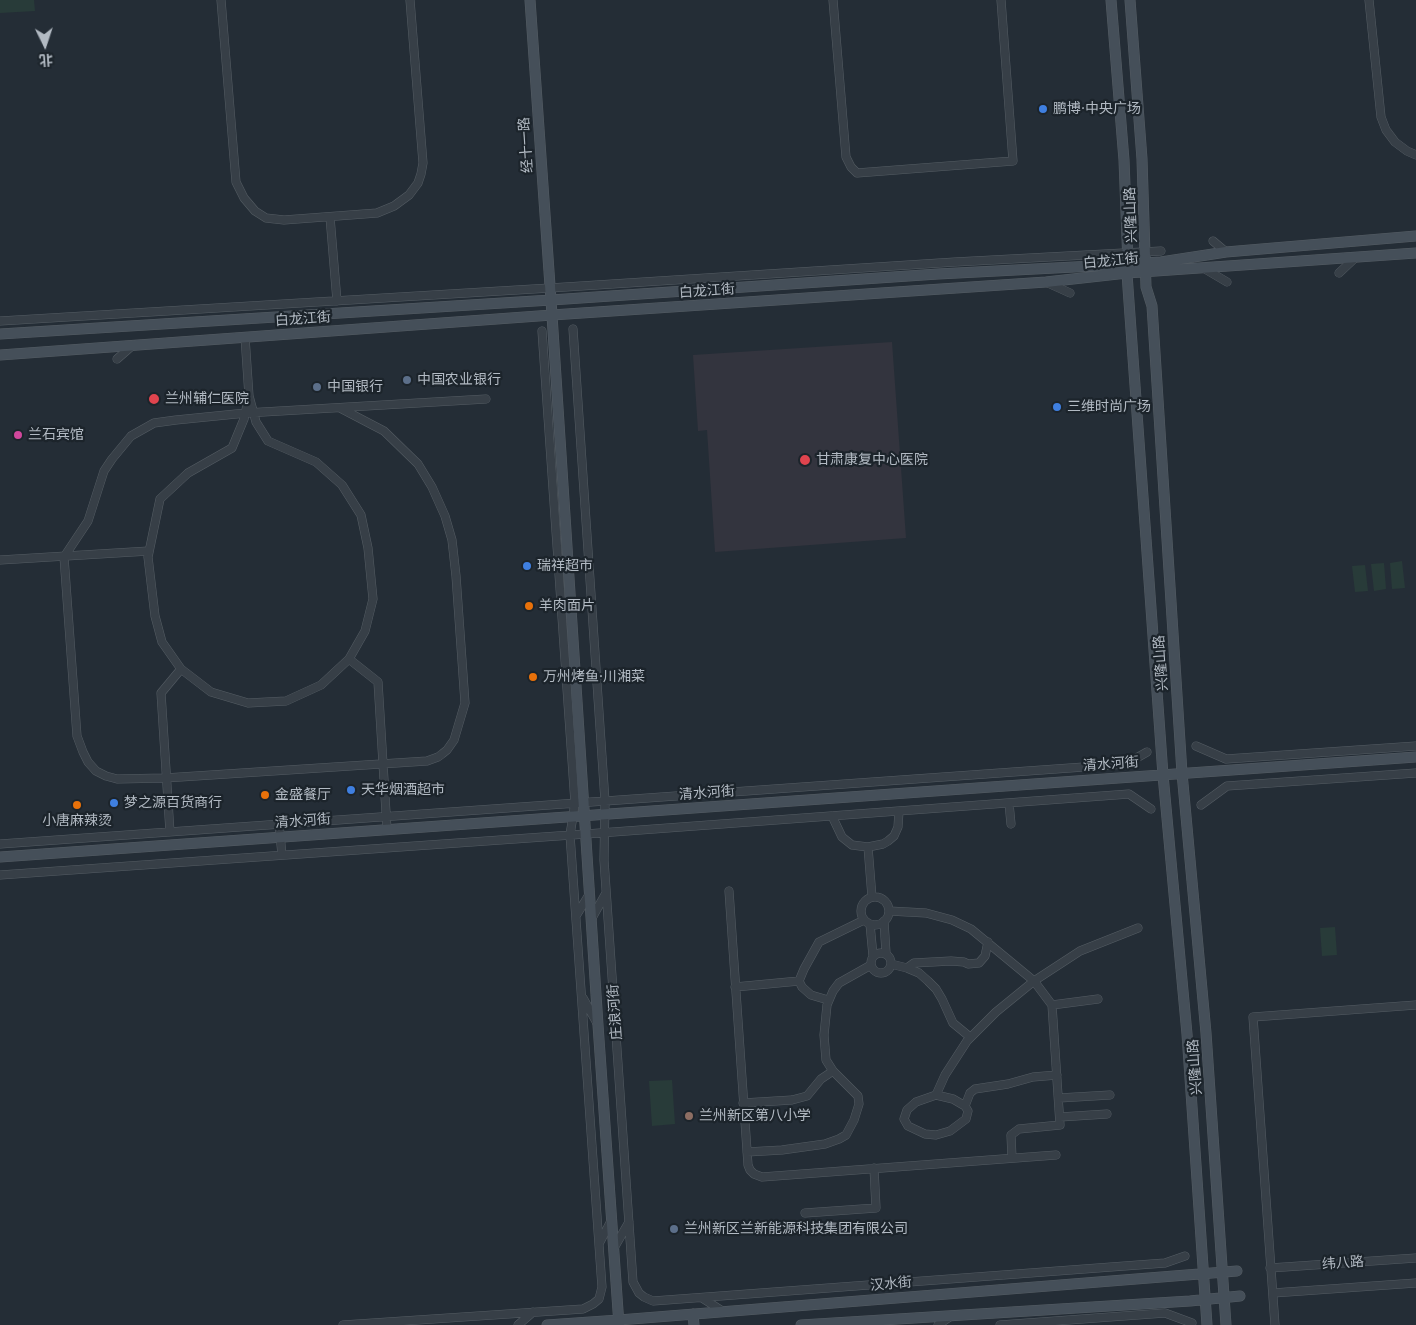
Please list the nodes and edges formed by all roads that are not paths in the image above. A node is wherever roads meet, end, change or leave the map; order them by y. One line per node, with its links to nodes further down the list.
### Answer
1 (221, 0): 10 (street)
2 (410, 0): 10 (street)
3 (530, 0): 27 (street, 经十一路)
4 (833, 0): 5 (street)
5 (1001, 0)
6 (1111, 0): 20 (street, 兴隆山路)
7 (1130, 0): 19 (street, 兴隆山路)
8 (1369, 0): 9 (street)
9 (1416, 154)
10 (330, 217): 30 (street)
11 (1416, 236): 14 (street, 白龙江街)
12 (1213, 241): 14 (street)
13 (1160, 251): 19 (street, 白龙江街)
14 (1226, 252): 19 (street, 白龙江街)
15 (1416, 254): 17 (street, 白龙江街)
16 (1040, 258): 18 (street, 白龙江街); 20 (street, 白龙江街); 21 (street)
17 (1355, 258): 22 (street, 白龙江街); 23 (street)
18 (955, 262): 24 (street); 27 (street, 白龙江街)
19 (1146, 262): 20 (street, 白龙江街); 20 (street, 白龙江街); 22 (street, 白龙江街); 53 (street, 兴隆山路)
20 (1128, 263): 21 (street, 白龙江街); 25 (street, 白龙江街); 55 (street, 兴隆山路)
21 (1063, 267): 24 (street, 白龙江街)
22 (1204, 269): 26 (street)
23 (1339, 273)
24 (938, 274): 29 (street, 白龙江街)
25 (1046, 282): 28 (street); 31 (street, 白龙江街)
26 (1227, 282)
27 (550, 288): 29 (street, 经十一路); 30 (street, 白龙江街)
28 (1070, 293)
29 (551, 300): 31 (street, 经十一路); 35 (street, 白龙江街)
30 (337, 301): 32 (street, 白龙江街)
31 (552, 315): 36 (street, 白龙江街); 58 (street, 经十一路)
32 (0, 321)
33 (572, 329): 57 (street, 庄浪河街)
34 (542, 331): 58 (street)
35 (0, 334)
36 (245, 337): 37 (street, 白龙江街); 42 (street)
37 (133, 345): 38 (street, 白龙江街); 39 (street)
38 (0, 355)
39 (117, 359)
40 (486, 399): 41 (street)
41 (340, 408): 42 (street); 52 (street)
42 (250, 413): 43 (street); 44 (street); 46 (street)
43 (149, 550): 44 (street); 47 (street)
44 (64, 557): 45 (street); 56 (street)
45 (0, 560)
46 (349, 659): 47 (street); 52 (street)
47 (181, 670): 56 (street)
48 (1196, 746): 49 (street)
49 (1416, 746)
50 (1147, 752): 57 (street)
51 (1416, 757): 53 (street, 清水河街)
52 (383, 765): 56 (street); 64 (street)
53 (1182, 773): 55 (street, 清水河街); 129 (street, 兴隆山路)
54 (1416, 773): 60 (street)
55 (1163, 775): 63 (street, 清水河街); 130 (street, 兴隆山路)
56 (165, 778): 71 (street)
57 (605, 801): 58 (street); 63 (street, 庄浪河街)
58 (579, 803): 64 (street); 65 (street); 66 (street, 经十一路)
59 (1009, 803): 61 (street); 62 (street); 69 (street)
60 (1201, 805)
61 (1152, 809)
62 (899, 811): 67 (street); 77 (street)
63 (605, 814): 66 (street, 清水河街); 72 (street, 庄浪河街)
64 (386, 816): 68 (street); 70 (street)
65 (573, 816): 66 (street, 清水河街); 70 (street, 清水河街); 74 (street)
66 (585, 816): 73 (street, 经十一路)
67 (832, 816): 72 (street); 77 (street)
68 (279, 824): 71 (street); 75 (street)
69 (1011, 824)
70 (387, 829): 75 (street, 清水河街)
71 (170, 832): 76 (street)
72 (604, 832): 73 (street); 82 (street, 庄浪河街)
73 (586, 834): 74 (street); 83 (street, 经十一路)
74 (570, 835): 78 (street); 86 (street)
75 (280, 837): 78 (street); 79 (street, 清水河街)
76 (0, 844)
77 (868, 847): 84 (street)
78 (282, 855): 80 (street)
79 (0, 856)
80 (0, 875)
81 (728, 891): 99 (street)
82 (606, 892): 87 (street); 122 (street, 庄浪河街)
83 (590, 893): 86 (street); 87 (street, 经十一路)
84 (872, 896): 85 (street); 89 (street)
85 (889, 911): 88 (street); 91 (street)
86 (576, 916): 100 (street)
87 (592, 918): 105 (street, 经十一路)
88 (884, 921): 89 (street); 92 (street)
89 (867, 922): 93 (street); 97 (street)
90 (1138, 928): 98 (street)
91 (988, 942): 96 (street); 98 (street)
92 (886, 953): 93 (street); 94 (street)
93 (874, 956): 95 (street)
94 (892, 964): 95 (street); 96 (street)
95 (871, 965): 102 (street)
96 (907, 968): 106 (street)
97 (799, 981): 99 (street); 102 (street)
98 (1034, 981): 103 (street); 106 (street)
99 (735, 986): 112 (street)
100 (581, 994): 105 (street); 123 (street)
101 (1098, 999): 103 (street)
102 (828, 1000): 107 (street)
103 (1052, 1005): 108 (street)
104 (1416, 1005): 127 (street)
105 (598, 1025): 121 (street, 经十一路)
106 (970, 1038): 109 (street)
107 (833, 1071): 112 (street); 116 (street)
108 (1057, 1075): 111 (street); 113 (street)
109 (936, 1095): 113 (street); 113 (street)
110 (1110, 1095): 111 (street)
111 (1059, 1098): 115 (street)
112 (743, 1103): 116 (street)
113 (965, 1106)
114 (1108, 1114): 115 (street)
115 (1060, 1117): 118 (street)
116 (747, 1152): 119 (street)
117 (1056, 1154): 118 (street)
118 (1012, 1158): 119 (street)
119 (874, 1168): 120 (street)
120 (805, 1212)
121 (612, 1220): 123 (street); 124 (street, 经十一路)
122 (629, 1222): 124 (street); 135 (street, 庄浪河街)
123 (599, 1243): 139 (street)
124 (614, 1248): 143 (street, 经十一路)
125 (1185, 1256): 131 (street)
126 (1416, 1258): 127 (street, 纬八路)
127 (1270, 1268): 133 (street)
128 (1237, 1270): 129 (street, 汉水街)
129 (1223, 1271): 130 (street, 汉水街); 137 (street, 兴隆山路)
130 (1204, 1273): 136 (street, 汉水街); 138 (street, 兴隆山路)
131 (904, 1283): 135 (street); 136 (street)
132 (1416, 1283): 133 (street, 纬八路)
133 (1273, 1293): 154 (street)
134 (1240, 1296): 137 (street)
135 (702, 1298): 140 (street)
136 (891, 1298): 140 (street, 汉水街)
137 (1224, 1298): 138 (street); 153 (street, 兴隆山路)
138 (1205, 1299): 142 (street); 152 (street, 兴隆山路)
139 (533, 1312): 145 (street); 146 (street)
140 (724, 1312): 141 (street, 汉水街)
141 (693, 1314): 143 (street, 汉水街); 148 (street)
142 (952, 1316): 149 (street); 150 (street)
143 (619, 1323): 147 (street, 汉水街)
144 (1192, 1323): 151 (street)
145 (343, 1325)
146 (518, 1325)
147 (548, 1325)
148 (694, 1325)
149 (801, 1325)
150 (938, 1325)
151 (1000, 1325)
152 (1207, 1325)
153 (1226, 1325)
154 (1275, 1325)

